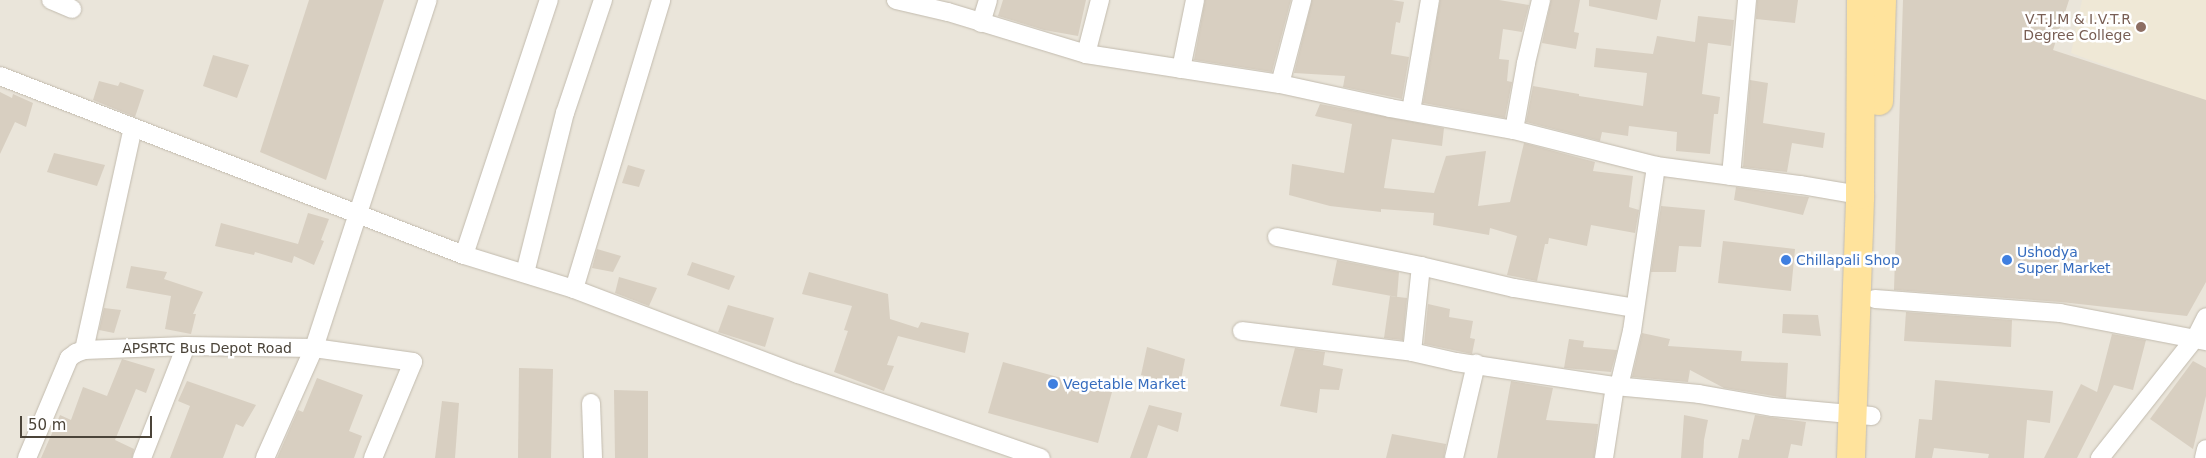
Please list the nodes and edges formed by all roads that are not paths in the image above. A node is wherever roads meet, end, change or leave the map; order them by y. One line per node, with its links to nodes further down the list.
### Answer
1 (52, 0): 16 (street)
2 (428, 0): 28 (street)
3 (549, 0): 30 (street)
4 (603, 0): 32 (street)
5 (662, 0): 33 (street)
6 (896, 0): 17 (street)
7 (988, 0): 17 (street)
8 (1100, 0): 18 (street)
9 (1195, 0): 19 (street)
10 (1302, 0): 21 (street)
11 (1430, 0): 22 (street)
12 (1541, 0): 24 (street)
13 (1747, 0): 26 (street)
14 (1861, 0): 27 (main road)
15 (1882, 0): 34 (main road)
16 (72, 9)
17 (981, 23): 18 (street)
18 (1086, 54): 19 (street)
19 (1181, 69): 21 (street)
20 (0, 76): 23 (street)
21 (1280, 84): 22 (street)
22 (1411, 111): 24 (street)
23 (133, 128): 28 (street); 41 (street)
24 (1514, 130): 25 (street)
25 (1656, 166): 26 (street); 35 (street)
26 (1731, 176): 27 (street)
27 (1860, 195): 46 (main road)
28 (357, 213): 30 (street); 40 (street)
29 (1277, 237): 31 (street)
30 (464, 255): 32 (street)
31 (1421, 266): 35 (street); 42 (street)
32 (524, 273): 33 (street)
33 (574, 289): 53 (street)
34 (1875, 299): 38 (street); 46 (main road)
35 (1635, 308): 44 (street)
36 (2206, 317): 38 (street)
37 (1242, 331): 42 (street)
38 (2201, 339): 58 (street)
39 (186, 346): 40 (street, APSRTC Bus Depot Road); 41 (street, APSRTC Bus Depot Road); 49 (street)
40 (314, 348): 50 (street); 51 (street, APSRTC Bus Depot Road)
41 (84, 350): 48 (street)
42 (1412, 352): 43 (street)
43 (1476, 364): 44 (street); 54 (street)
44 (1616, 386): 46 (street); 55 (street)
45 (591, 403): 52 (street)
46 (1863, 415): 56 (main road); 57 (main road)
47 (2206, 449): 59 (street)
48 (27, 458)
49 (142, 458)
50 (265, 458)
51 (373, 458)
52 (593, 458)
53 (1041, 458)
54 (1454, 458)
55 (1604, 458)
56 (1851, 458)
57 (1871, 458)
58 (2100, 458)
59 (2204, 458)

